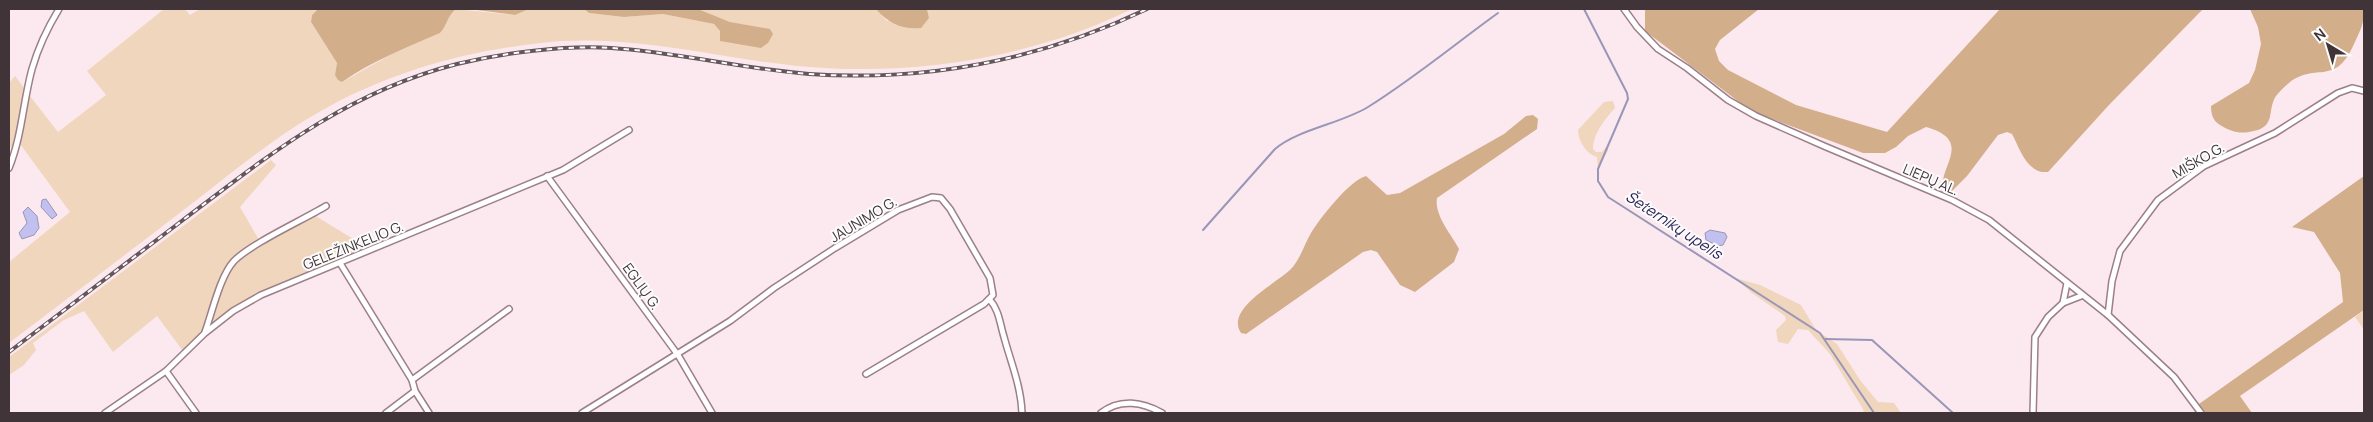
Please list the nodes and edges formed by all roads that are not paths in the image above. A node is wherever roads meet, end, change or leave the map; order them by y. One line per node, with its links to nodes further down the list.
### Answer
1 (59, 9): 5 (street)
2 (1624, 9): 9 (street, LIEPŲ AL.)
3 (2364, 91): 14 (street, MIŠKO G.)
4 (629, 130): 6 (street, GELEŽINKELIO G.)
5 (9, 168)
6 (547, 176): 8 (street, GELEŽINKELIO G.); 16 (street, EGLIŲ G.)
7 (326, 206): 15 (street)
8 (340, 263): 15 (street, GELEŽINKELIO G.); 19 (street)
9 (2067, 283): 10 (street, LIEPŲ AL.); 12 (street)
10 (2081, 296): 12 (street); 14 (street, LIEPŲ AL.)
11 (990, 300): 16 (street, JAUNIMO G.); 18 (street); 27 (street)
12 (2063, 304): 30 (street)
13 (509, 310): 19 (street)
14 (2108, 315): 31 (street, LIEPŲ AL.)
15 (205, 333): 17 (street, GELEŽINKELIO G.)
16 (678, 354): 25 (street, JAUNIMO G.); 26 (street, EGLIŲ G.)
17 (166, 371): 21 (street, GELEŽINKELIO G.); 22 (street)
18 (866, 374)
19 (412, 380): 20 (street)
20 (415, 391): 23 (street); 24 (street)
21 (104, 413)
22 (196, 413)
23 (386, 413)
24 (429, 413)
25 (582, 413)
26 (712, 413)
27 (1022, 413)
28 (1101, 413): 29 (street)
29 (1162, 413)
30 (2033, 413)
31 (2201, 413)

